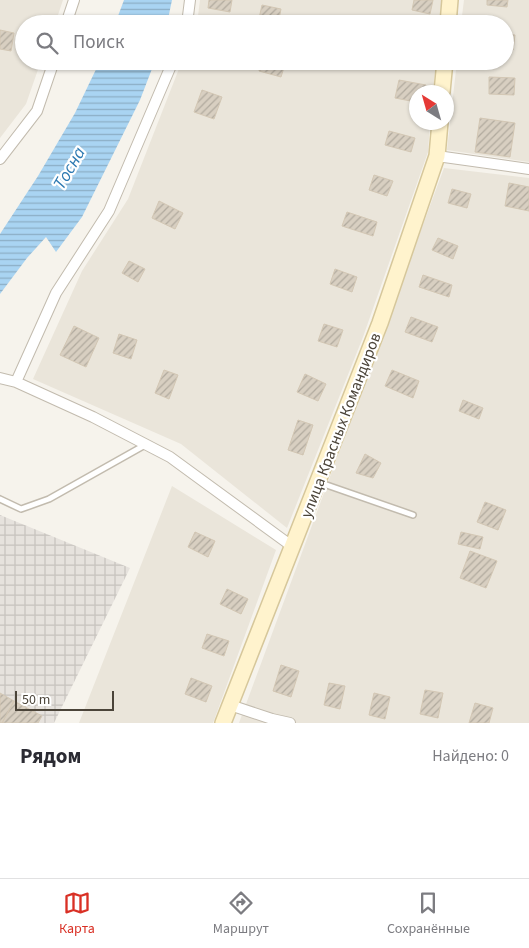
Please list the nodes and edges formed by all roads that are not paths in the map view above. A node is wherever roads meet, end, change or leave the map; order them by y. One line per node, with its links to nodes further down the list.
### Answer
1 (74, 0): 4 (street)
2 (190, 0): 5 (street)
3 (450, 0): 6 (street)
4 (69, 15)
5 (188, 15)
6 (449, 15)
7 (51, 70): 13 (street)
8 (169, 70): 16 (street)
9 (444, 70): 10 (street)
10 (443, 85)
11 (439, 130): 12 (street, улица Красных Командиров)
12 (437, 156): 14 (street); 18 (street, улица Красных Командиров)
13 (0, 158)
14 (529, 169)
15 (0, 378): 16 (street)
16 (16, 382): 17 (street)
17 (145, 445): 19 (lane); 21 (street)
18 (318, 482): 20 (lane); 21 (street, улица Красных Командиров)
19 (0, 499)
20 (413, 515)
21 (293, 547): 22 (street, улица Красных Командиров)
22 (230, 705): 23 (street, улица Красных Командиров); 24 (street)
23 (223, 723)
24 (290, 723)

